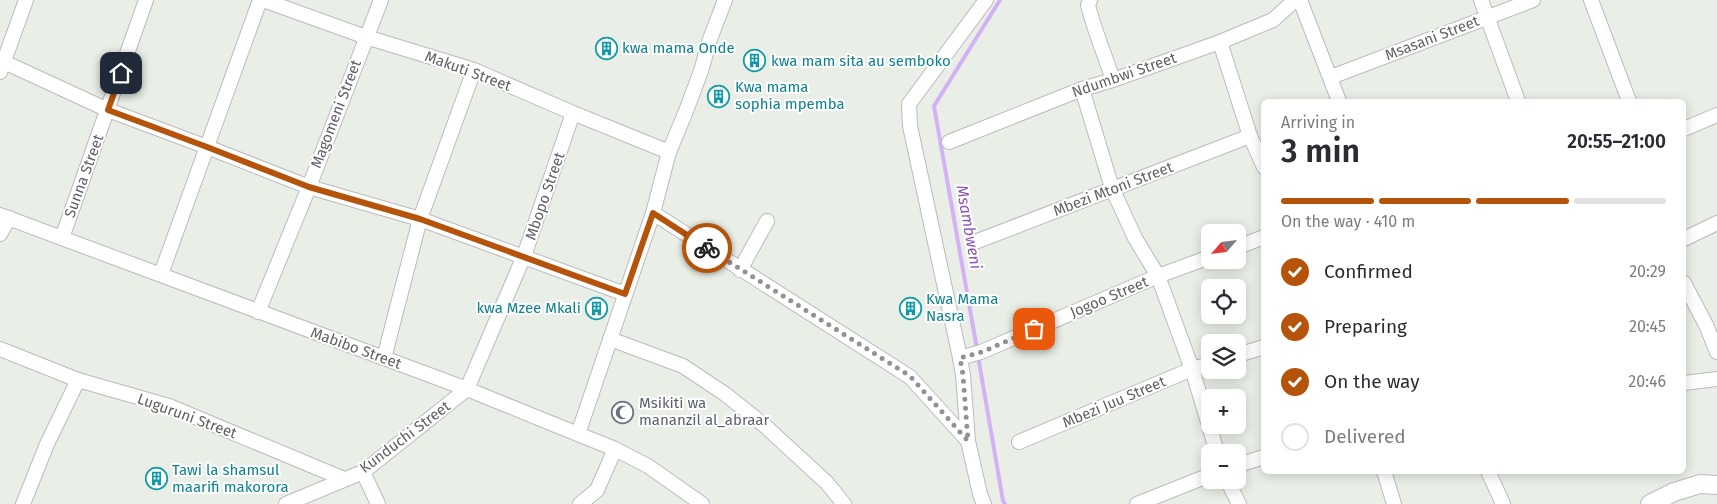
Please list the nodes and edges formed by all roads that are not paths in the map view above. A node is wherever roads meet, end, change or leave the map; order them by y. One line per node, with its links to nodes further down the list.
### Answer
1 (26, 0): 16 (street)
2 (146, 0): 24 (street, Sunna Street)
3 (261, 0): 14 (street, Makuti Street); 30 (street)
4 (381, 0): 14 (street, Magomeni Street)
5 (726, 0): 31 (street)
6 (986, 0): 59 (street)
7 (1090, 0): 19 (street)
8 (1295, 0): 15 (street, Ndumbwi Street)
9 (1300, 0): 18 (street)
10 (1481, 0): 13 (street)
11 (1533, 0): 13 (street, Msasani Street)
12 (1591, 0): 23 (street)
13 (1486, 17): 18 (street, Msasani Street); 22 (street)
14 (366, 37): 17 (street, Makuti Street); 33 (street, Magomeni Street)
15 (1220, 42): 19 (street, Ndumbwi Street); 28 (street)
16 (2, 67): 24 (street)
17 (474, 70): 25 (street, Makuti Street); 37 (street)
18 (1331, 78): 21 (street)
19 (1113, 80): 20 (street, Ndumbwi Street)
20 (1082, 89): 29 (street, Ndumbwi Street); 34 (street)
21 (1338, 99)
22 (1517, 99)
23 (1628, 99)
24 (108, 110): 30 (street); 41 (street, Sunna Street)
25 (573, 114): 31 (street, Makuti Street); 46 (street, Mbopo Street)
26 (1717, 115): 27 (street)
27 (1686, 128)
28 (1250, 136): 32 (street); 34 (street, Mbezi Mtoni Street)
29 (949, 142)
30 (207, 147): 33 (street); 49 (street)
31 (669, 152): 35 (street)
32 (1261, 160)
33 (309, 187): 37 (street); 53 (street, Magomeni Street)
34 (1112, 188): 44 (street, Mbezi Mtoni Street); 50 (street)
35 (653, 213): 48 (street); 52 (street)
36 (4, 216): 40 (street); 41 (street, Mabibo Street)
37 (420, 219): 46 (street); 60 (street)
38 (767, 221): 48 (street)
39 (1717, 223): 43 (street)
40 (0, 234)
41 (62, 238): 49 (street, Mabibo Street)
42 (1261, 238): 45 (street)
43 (1686, 238)
44 (975, 242)
45 (1246, 244)
46 (524, 256): 52 (street); 66 (street, Mbopo Street)
47 (1201, 260): 50 (street, Jogoo Street)
48 (740, 270): 68 (street)
49 (160, 274): 53 (street, Mabibo Street)
50 (1158, 276): 59 (street, Jogoo Street); 62 (street)
51 (1686, 287): 57 (street)
52 (625, 294): 54 (street)
53 (258, 312): 60 (street, Mabibo Street)
54 (610, 339): 67 (street); 87 (street)
55 (1261, 348): 58 (street)
56 (0, 349): 64 (street, Luguruni Street)
57 (1717, 352)
58 (1246, 353)
59 (970, 356): 68 (street)
60 (384, 358): 66 (street, Mabibo Street)
61 (1201, 366): 62 (street, Mbezi Juu Street)
62 (1192, 369): 69 (street, Mbezi Juu Street); 70 (street)
63 (1717, 379): 65 (street)
64 (78, 380): 77 (street, Luguruni Street); 82 (street)
65 (1686, 383)
66 (467, 389): 67 (street, Mabibo Street); 74 (street, Kunduchi Street)
67 (578, 434): 71 (street, Mabibo Street)
68 (968, 441): 81 (street)
69 (1019, 442)
70 (1215, 444)
71 (615, 449): 85 (street); 86 (street, Mabibo Street)
72 (1261, 458): 73 (street)
73 (1246, 463)
74 (362, 472): 77 (street, Kunduchi Street); 84 (street)
75 (1385, 474): 90 (street)
76 (1489, 474): 91 (street)
77 (344, 479): 83 (street, Kunduchi Street)
78 (1201, 479): 88 (street)
79 (1717, 485): 92 (street)
80 (1232, 489): 89 (street)
81 (980, 501)
82 (23, 504)
83 (286, 504)
84 (378, 504)
85 (580, 504)
86 (702, 504)
87 (844, 504)
88 (1137, 504)
89 (1240, 504)
90 (1394, 504)
91 (1503, 504)
92 (1650, 504)

